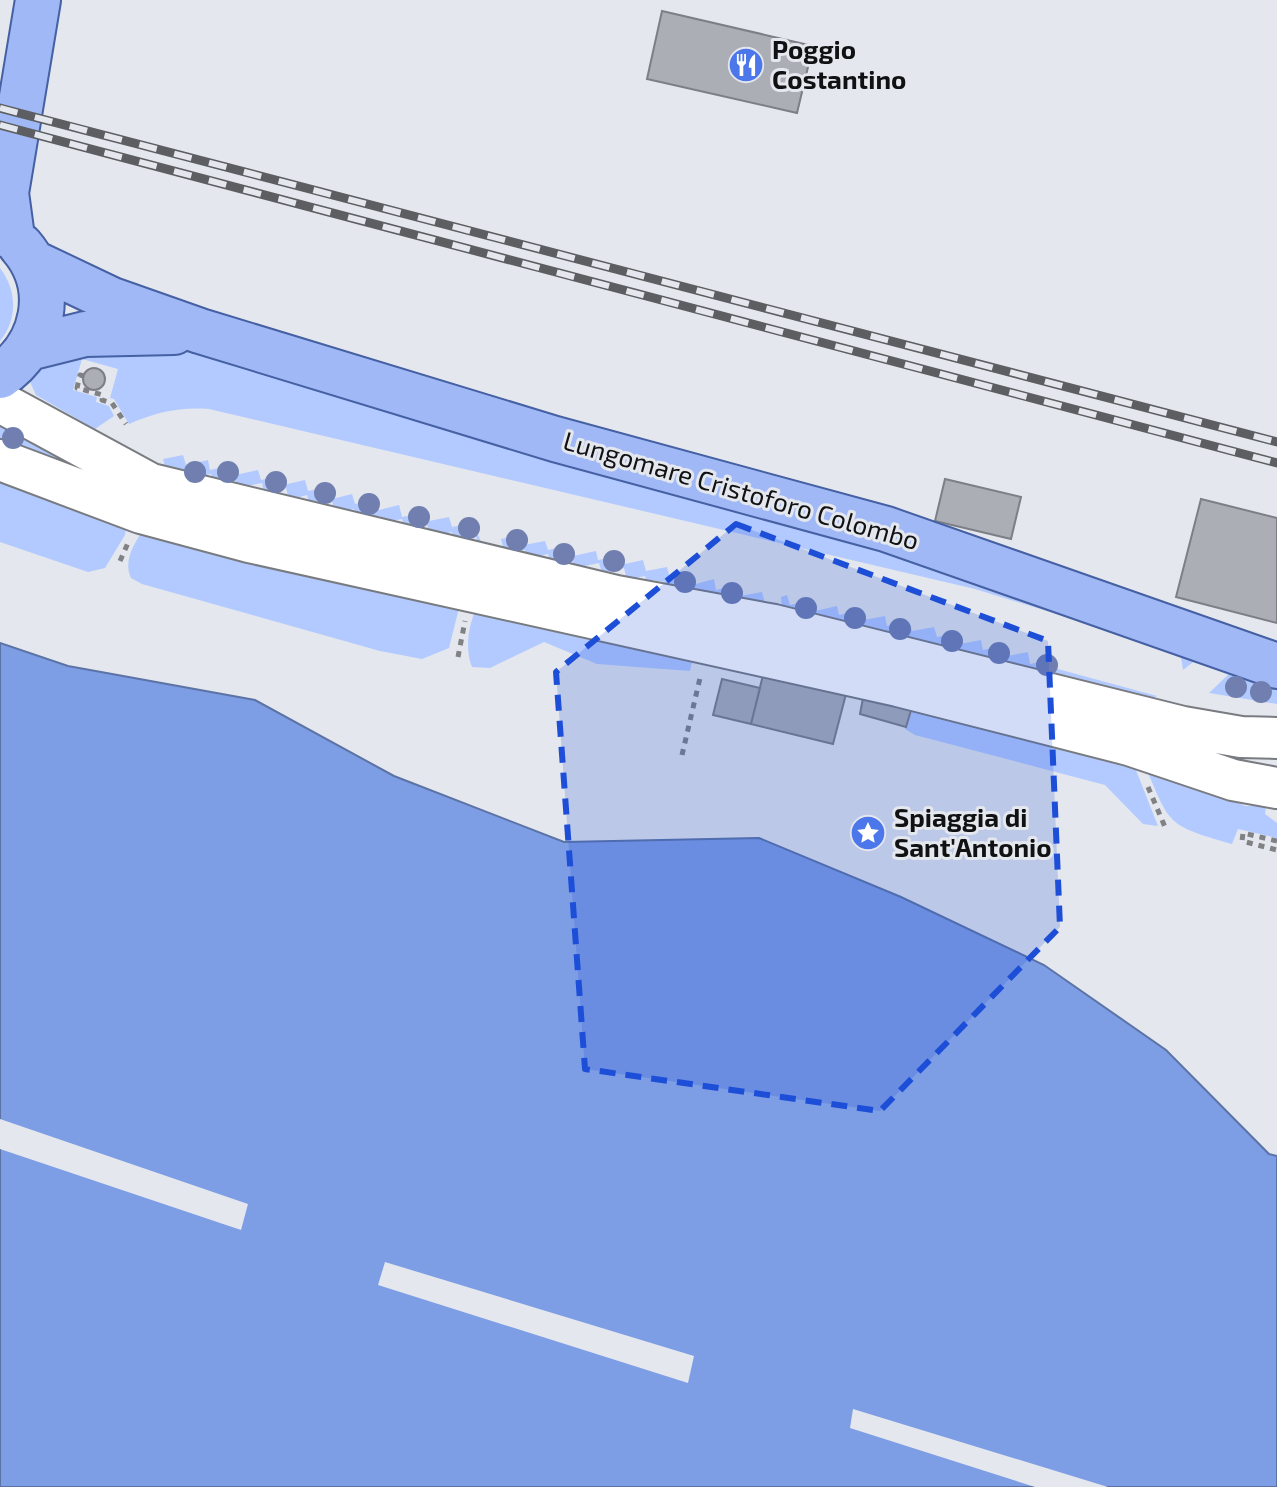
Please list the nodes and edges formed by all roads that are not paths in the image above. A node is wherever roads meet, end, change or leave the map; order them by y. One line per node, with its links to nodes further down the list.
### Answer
1 (32, 0): 3 (main road)
2 (38, 0): 4 (main road)
3 (0, 99)
4 (15, 243): 5 (main road, Lungomare Cristoforo Colombo); 6 (main road)
5 (200, 331): 6 (main road, Lungomare Cristoforo Colombo); 9 (main road, Lungomare Cristoforo Colombo)
6 (15, 362)
7 (0, 402): 10 (street)
8 (0, 460): 11 (street)
9 (1277, 666)
10 (1277, 738)
11 (1276, 791)

